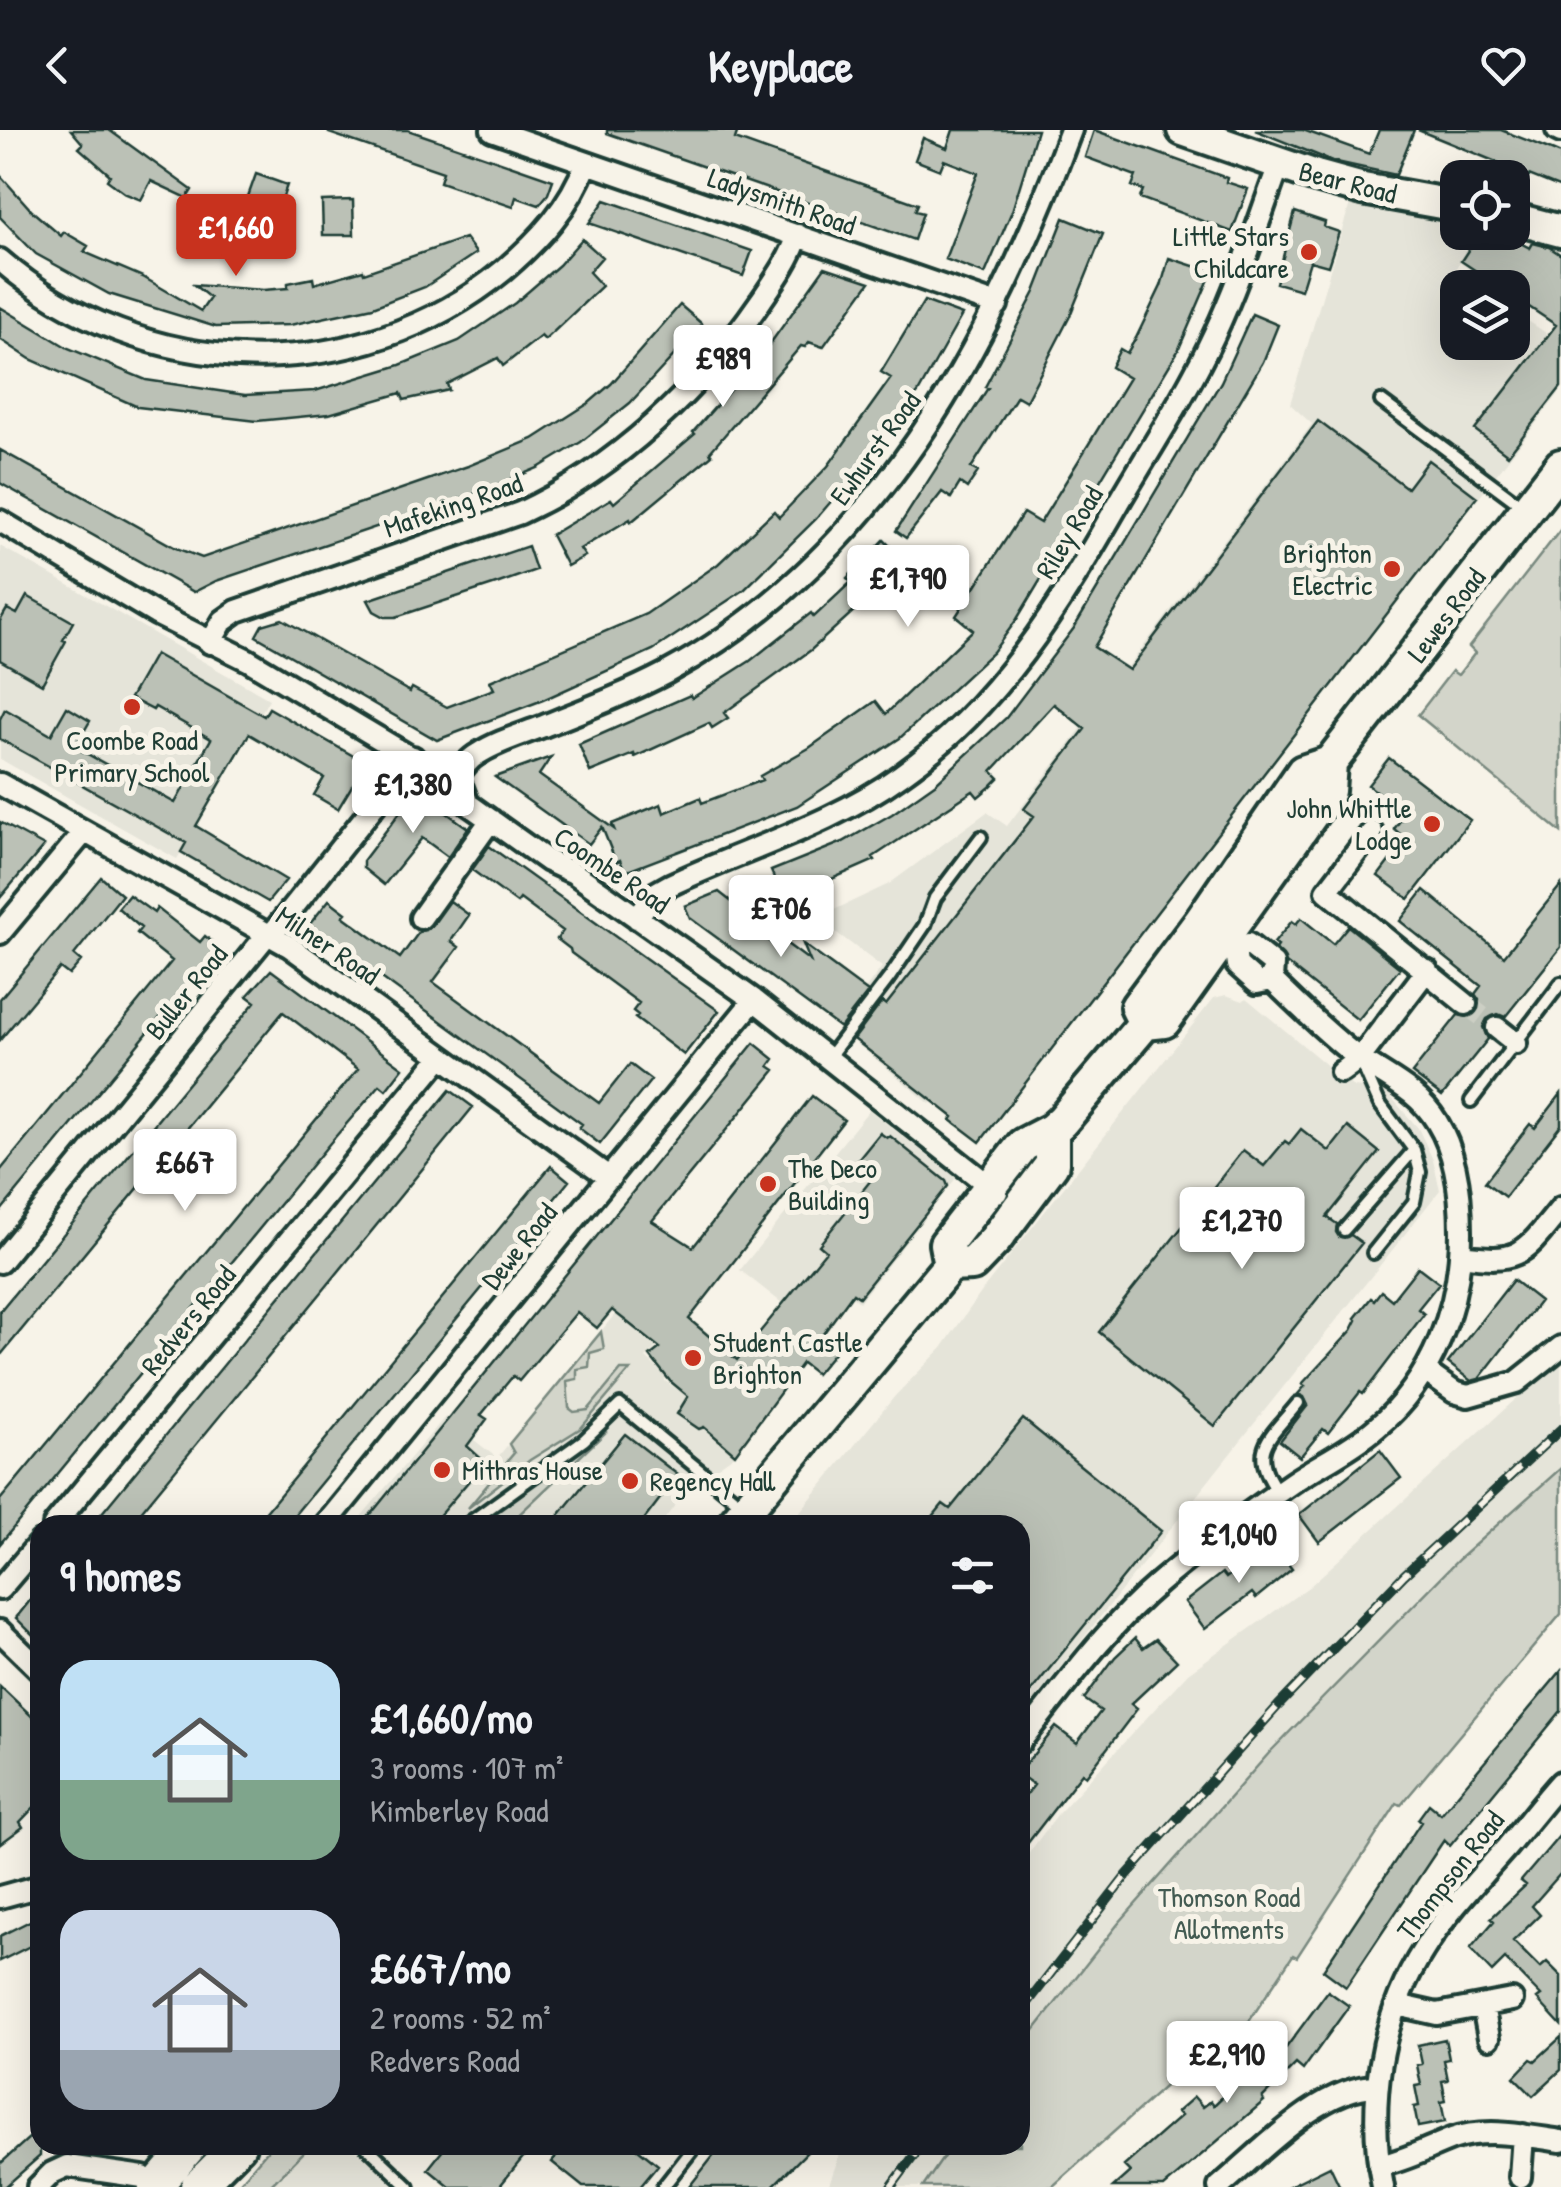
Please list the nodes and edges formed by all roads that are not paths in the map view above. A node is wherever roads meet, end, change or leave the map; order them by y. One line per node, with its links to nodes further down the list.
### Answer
1 (492, 130): 4 (street, Ladysmith Road)
2 (1071, 130): 11 (street, Ewhurst Road)
3 (1183, 130): 5 (street, Bear Road)
4 (586, 163): 9 (street, Ladysmith Road); 10 (street)
5 (1279, 165): 6 (street, Bear Road); 25 (street, Riley Road)
6 (1440, 203)
7 (1530, 223): 8 (street)
8 (1561, 231)
9 (798, 235): 11 (street, Ladysmith Road); 16 (street, Mafeking Road)
10 (0, 260)
11 (997, 305): 18 (street, Ewhurst Road)
12 (1381, 401): 14 (lane)
13 (1561, 466): 14 (main road, Lewes Road)
14 (1527, 509): 28 (main road, Lewes Road)
15 (0, 521): 16 (street, Coombe Road)
16 (210, 643): 17 (street, Coombe Road)
17 (413, 757): 18 (street, Coombe Road); 27 (street, Buller Road)
18 (453, 782): 20 (street, Coombe Road)
19 (0, 784): 21 (street, Milner Road)
20 (491, 820): 24 (street); 25 (street, Coombe Road)
21 (84, 832): 26 (street); 27 (street, Milner Road)
22 (1372, 832): 29 (street)
23 (981, 837): 36 (lane)
24 (421, 918)
25 (637, 918): 31 (street, Coombe Road)
26 (0, 933)
27 (266, 936): 35 (street, Milner Road); 49 (street, Buller Road)
28 (1220, 937): 37 (street); 40 (main road, Lewes Road)
29 (1427, 970): 32 (street); 37 (street)
30 (1561, 983): 34 (lane)
31 (754, 1000): 36 (street, Coombe Road); 42 (street, Dewe Road)
32 (1466, 1004)
33 (1497, 1028): 34 (street)
34 (1516, 1042): 39 (lane)
35 (441, 1057): 42 (street, Milner Road); 55 (street, Redvers Road)
36 (828, 1058): 43 (street, Coombe Road)
37 (1360, 1058): 38 (street); 41 (lane); 48 (street)
38 (1341, 1072)
39 (1471, 1101)
40 (1052, 1130): 43 (main road, Lewes Road); 45 (main road, Lewes Road)
41 (1414, 1150): 46 (lane); 47 (lane)
42 (610, 1178): 56 (street, Dewe Road)
43 (989, 1186): 45 (street, Coombe Road); 50 (main road, Lewes Road)
44 (1561, 1208): 48 (street)
45 (1020, 1209): 50 (main road, Lewes Road)
46 (1344, 1230)
47 (1373, 1253)
48 (1461, 1255): 52 (street)
49 (0, 1262)
50 (950, 1265): 59 (main road, Lewes Road)
51 (1561, 1348): 52 (street)
52 (1425, 1371): 54 (street)
53 (1298, 1403): 54 (lane)
54 (1278, 1492): 64 (street)
55 (62, 1515)
56 (333, 1515)
57 (480, 1515): 58 (lane)
58 (737, 1515)
59 (741, 1515)
60 (30, 1554): 61 (street)
61 (0, 1588)
62 (0, 1631): 63 (street)
63 (30, 1660)
64 (1030, 1730)
65 (1561, 1782): 69 (street, Thompson Road)
66 (30, 1889): 67 (street)
67 (0, 1897)
68 (1512, 2000): 70 (street)
69 (1397, 2005): 70 (street); 72 (street, Thompson Road)
70 (1482, 2006): 71 (street)
71 (1489, 2038)
72 (1376, 2086): 79 (street, Thompson Road); 86 (street)
73 (1523, 2135): 74 (street); 79 (street); 80 (street)
74 (1561, 2141)
75 (182, 2155): 82 (main road)
76 (229, 2155): 83 (main road)
77 (375, 2155): 84 (lane)
78 (688, 2155): 85 (lane)
79 (1381, 2177)
80 (1520, 2177)
81 (38, 2187): 82 (street)
82 (154, 2187)
83 (197, 2187)
84 (409, 2187)
85 (663, 2187)
86 (1220, 2187)

